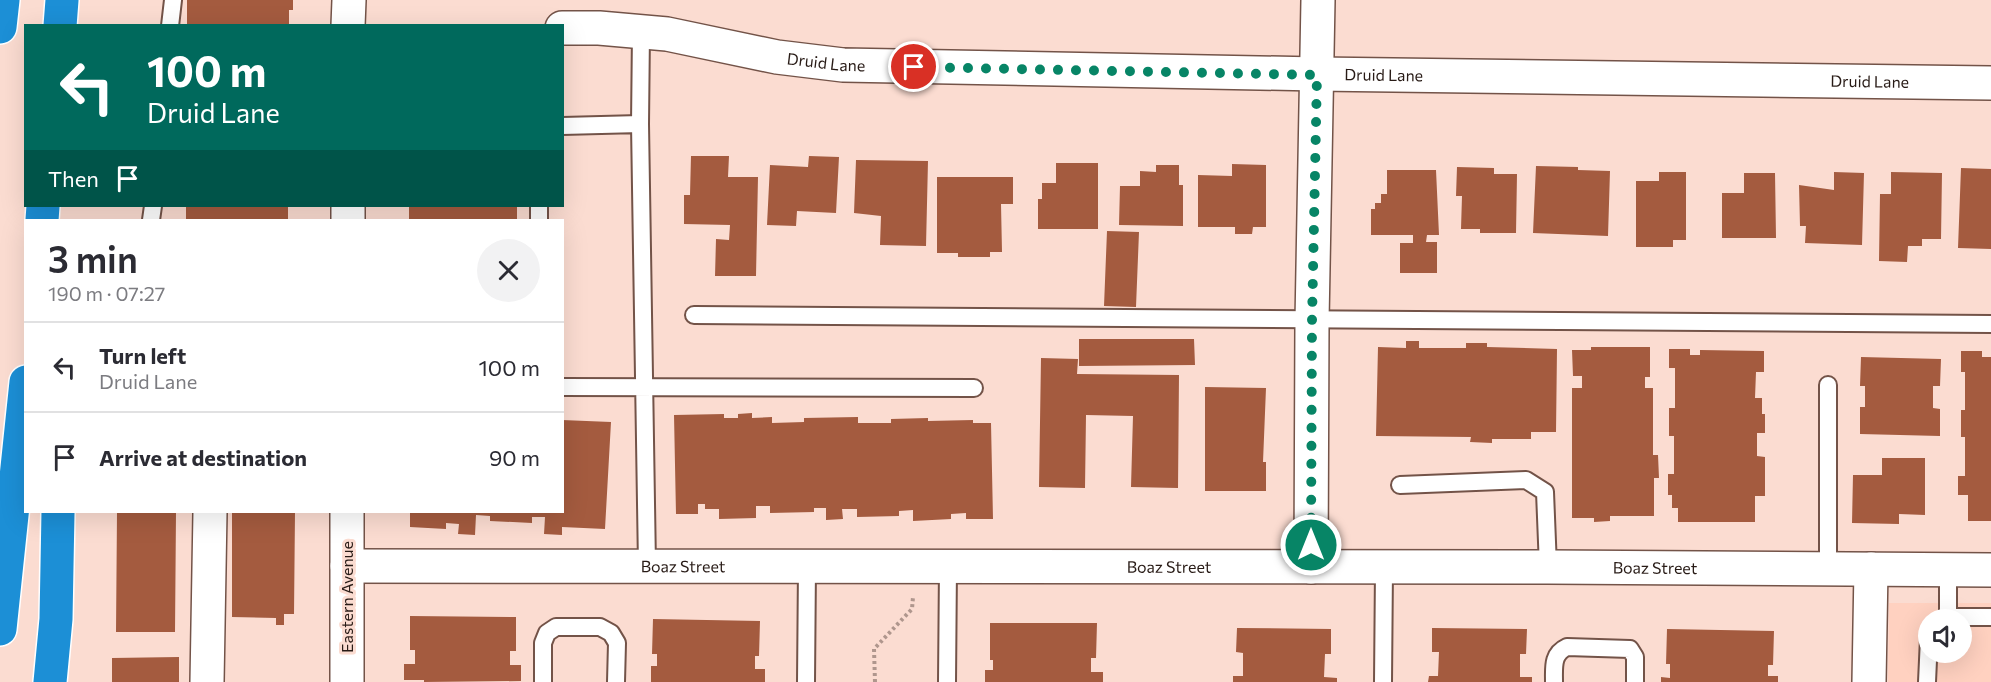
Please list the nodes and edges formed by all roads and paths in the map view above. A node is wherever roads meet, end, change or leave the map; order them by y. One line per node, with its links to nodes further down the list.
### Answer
1 (3, 0): 9 (highway)
2 (62, 0): 6 (highway)
3 (173, 0): 7 (lane)
4 (349, 0): 8 (street)
5 (1318, 0): 12 (street)
6 (60, 24)
7 (170, 24)
8 (348, 24)
9 (0, 27)
10 (564, 28): 11 (street, Druid Lane)
11 (641, 32): 12 (street, Druid Lane); 14 (lane)
12 (1317, 75): 13 (street, Druid Lane); 17 (street)
13 (1991, 83)
14 (640, 124): 15 (lane); 21 (lane)
15 (564, 126)
16 (694, 315): 17 (lane)
17 (1312, 321): 18 (lane); 32 (street)
18 (1991, 324)
19 (1827, 385): 35 (lane)
20 (564, 387): 21 (lane)
21 (645, 388): 22 (lane); 29 (lane)
22 (974, 388)
23 (24, 401): 43 (highway)
24 (1401, 485): 33 (lane)
25 (58, 513): 45 (highway)
26 (210, 513): 46 (street)
27 (347, 513): 28 (street, Eastern Avenue)
28 (347, 566): 29 (street, Boaz Street); 47 (street, Eastern Avenue)
29 (647, 566): 30 (street, Boaz Street)
30 (807, 566): 31 (street, Boaz Street); 50 (lane)
31 (948, 566): 32 (street, Boaz Street); 52 (lane)
32 (1311, 567): 34 (street, Boaz Street)
33 (1548, 567): 34 (street, Boaz Street); 35 (street, Boaz Street)
34 (1384, 568): 53 (lane)
35 (1827, 569): 36 (street, Boaz Street)
36 (1871, 569): 37 (street, Boaz Street); 56 (street)
37 (1948, 570): 38 (street, Boaz Street); 40 (lane)
38 (1991, 570)
39 (913, 593): 51 (path)
40 (1947, 609)
41 (1972, 617): 42 (lane)
42 (1991, 617)
43 (0, 629)
44 (1928, 663): 57 (lane)
45 (50, 682)
46 (207, 682)
47 (347, 682)
48 (543, 682): 49 (lane)
49 (616, 682)
50 (806, 682)
51 (875, 682)
52 (947, 682)
53 (1383, 682)
54 (1554, 682): 55 (lane)
55 (1635, 682)
56 (1869, 682)
57 (1927, 682)

